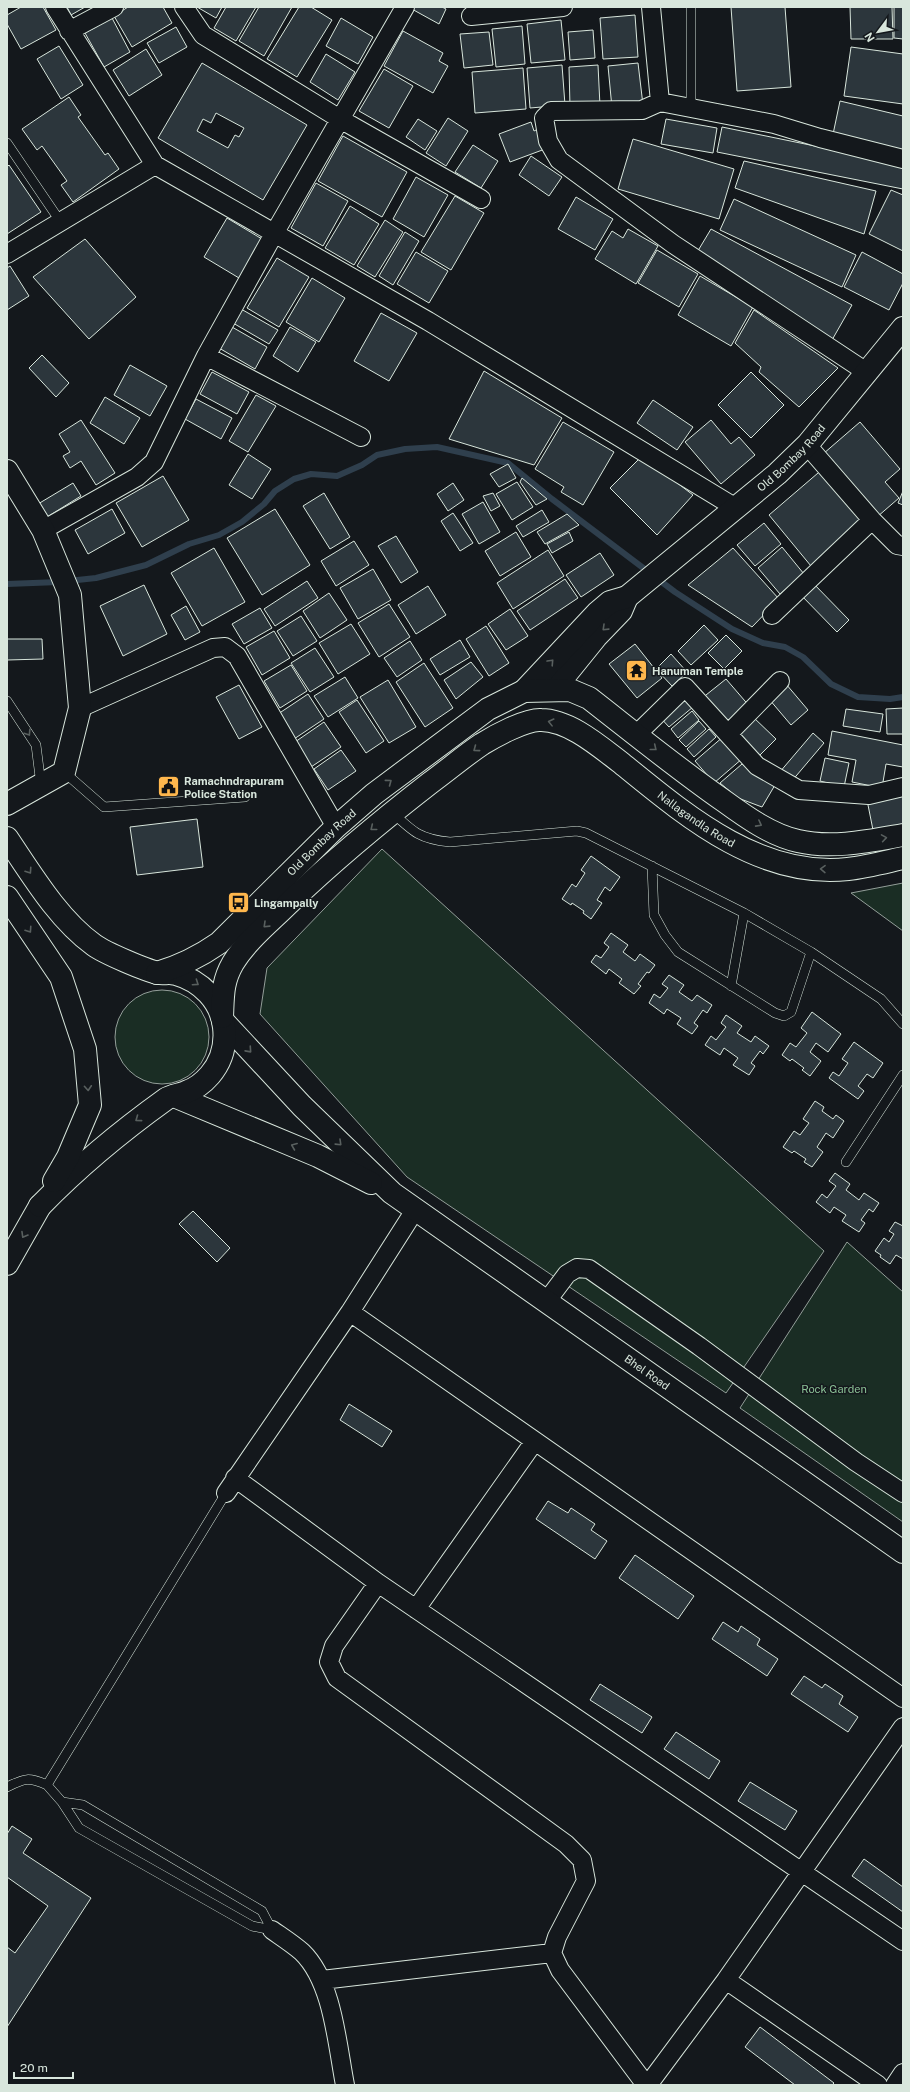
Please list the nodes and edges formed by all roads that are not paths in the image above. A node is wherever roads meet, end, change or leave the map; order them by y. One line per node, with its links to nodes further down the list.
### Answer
1 (55, 7): 10 (street)
2 (114, 7): 10 (street)
3 (184, 7): 13 (street)
4 (405, 7): 13 (street)
5 (563, 7): 8 (street)
6 (651, 7): 11 (street)
7 (691, 7): 12 (lane)
8 (517, 10): 9 (street)
9 (471, 16)
10 (69, 31): 16 (street)
11 (660, 102): 12 (street); 23 (street)
12 (691, 108): 15 (street)
13 (340, 119): 17 (street); 19 (street)
14 (7, 143): 18 (lane)
15 (903, 159)
16 (155, 165): 18 (street); 19 (street)
17 (481, 199)
18 (60, 221): 20 (street)
19 (275, 232): 22 (street); 27 (street)
20 (7, 254)
21 (903, 328): 23 (main road, Old Bombay Road)
22 (206, 356): 24 (street); 29 (street)
23 (868, 373): 25 (main road, Old Bombay Road)
24 (361, 437)
25 (807, 445): 27 (main road, Old Bombay Road); 28 (street)
26 (7, 471): 29 (main road)
27 (736, 508): 31 (main road, Old Bombay Road)
28 (872, 520): 30 (street); 32 (street)
29 (45, 536): 37 (main road)
30 (903, 546)
31 (635, 591): 34 (main road, one-way to 34); 35 (main road, one-way to 31)
32 (772, 615)
33 (780, 681): 40 (street)
34 (554, 689): 35 (main road); 39 (main road)
35 (524, 691): 47 (main road, Old Bombay Road, one-way to 35)
36 (7, 701): 42 (lane, one-way to 42)
37 (80, 708): 41 (main road); 47 (street)
38 (510, 729): 46 (main road, Old Bombay Road, one-way to 46); 53 (main road, Nallagandla Road, one-way to 38)
39 (637, 734): 40 (street); 50 (main road, one-way to 50)
40 (728, 734): 43 (street)
41 (64, 772): 42 (main road); 44 (lane)
42 (41, 785): 45 (main road)
43 (903, 787)
44 (245, 797)
45 (7, 804)
46 (392, 812): 52 (lane); 59 (main road, Old Bombay Road, one-way to 59)
47 (336, 827): 57 (main road, Old Bombay Road)
48 (903, 835): 50 (main road, one-way to 48)
49 (7, 838): 57 (main road, one-way to 57)
50 (846, 844): 53 (main road)
51 (903, 858): 53 (main road, Nallagandla Road)
52 (652, 866): 55 (lane); 58 (lane)
53 (847, 869)
54 (7, 897): 65 (main road, one-way to 65)
55 (744, 912): 56 (lane); 58 (lane)
56 (811, 952): 58 (lane); 60 (lane)
57 (158, 973): 59 (main road, one-way to 59)
58 (731, 986)
59 (222, 1019): 62 (main road, Old Bombay Road); 64 (main road, one-way to 64)
60 (903, 1024)
61 (903, 1075): 63 (lane)
62 (174, 1096): 64 (main road, one-way to 62); 65 (main road, Old Bombay Road, one-way to 65)
63 (846, 1162)
64 (392, 1194): 66 (main road, Bhel Road)
65 (40, 1206): 67 (main road, one-way to 67)
66 (415, 1210): 68 (main road, Bhel Road); 69 (street)
67 (7, 1264)
68 (546, 1302): 72 (street); 73 (main road, Bhel Road)
69 (350, 1312): 70 (street); 71 (street)
70 (534, 1442): 75 (street); 76 (street)
71 (230, 1485): 74 (street); 78 (lane)
72 (903, 1493)
73 (903, 1552)
74 (378, 1582): 75 (street); 84 (street)
75 (416, 1609): 81 (street)
76 (903, 1698)
77 (903, 1727): 81 (street)
78 (47, 1785): 79 (lane); 80 (lane)
79 (7, 1787)
80 (62, 1802): 82 (lane); 82 (lane)
81 (802, 1871): 83 (street); 86 (street)
82 (272, 1930): 85 (street)
83 (903, 1941)
84 (552, 1953): 85 (street); 89 (street)
85 (322, 1980): 88 (street)
86 (726, 1980): 89 (street); 90 (street)
87 (903, 2073): 91 (street)
88 (345, 2085)
89 (647, 2085)
90 (878, 2085)
91 (895, 2085)

